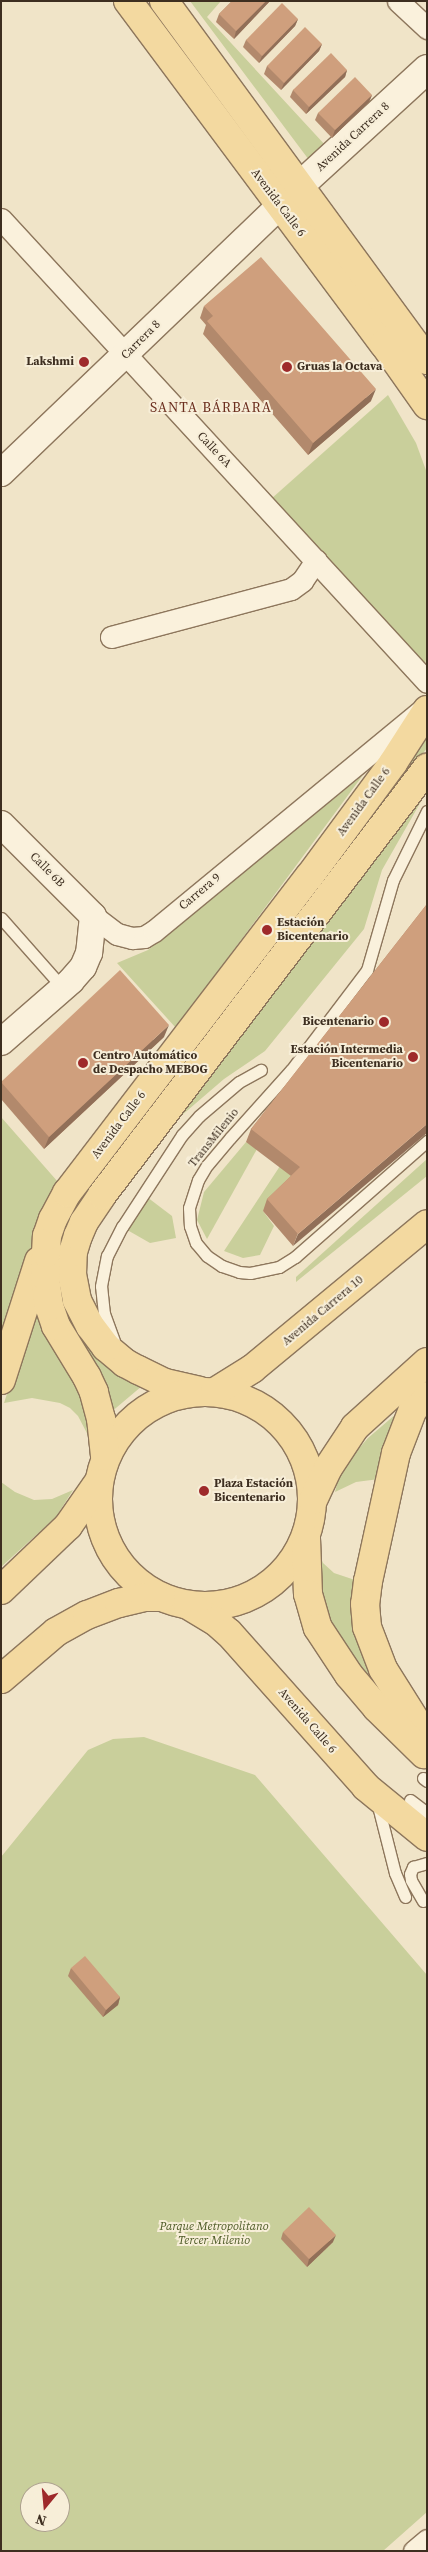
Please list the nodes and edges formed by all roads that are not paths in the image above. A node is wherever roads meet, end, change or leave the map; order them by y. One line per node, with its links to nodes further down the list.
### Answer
1 (128, 1): 7 (main road, Avenida Calle 6)
2 (164, 1): 6 (main road)
3 (398, 1): 4 (street)
4 (427, 28)
5 (423, 79): 6 (main road, Avenida Carrera 8)
6 (300, 186): 7 (main road, Avenida Carrera 8); 10 (main road)
7 (280, 205): 9 (street, Carrera 8); 11 (main road, Avenida Calle 6)
8 (1, 218): 9 (street, Calle 6A)
9 (126, 354): 12 (street, Carrera 8); 13 (street, Calle 6A)
10 (427, 360)
11 (427, 406)
12 (1, 473)
13 (316, 560): 14 (street); 15 (street, Calle 6A)
14 (111, 637)
15 (427, 682)
16 (427, 706): 21 (street, Carrera 9)
17 (427, 710): 28 (main road, Avenida Calle 6)
18 (427, 768): 30 (main road)
19 (427, 811): 26 (lane, TransMilenio)
20 (1, 824): 21 (street, Calle 6B)
21 (93, 916): 23 (street)
22 (1, 918): 23 (lane)
23 (63, 988): 24 (street)
24 (1, 1042)
25 (260, 1070): 30 (lane, TransMilenio)
26 (427, 1141)
27 (427, 1224): 32 (main road, Avenida Carrera 10)
28 (47, 1236): 31 (main road); 34 (main road, Avenida Calle 6)
29 (427, 1362): 36 (main road)
30 (125, 1363): 32 (main road)
31 (1, 1380)
32 (208, 1392): 34 (main road); 36 (main road)
33 (427, 1396): 42 (main road)
34 (105, 1456): 35 (main road)
35 (98, 1483): 38 (main road); 39 (main road)
36 (313, 1500): 37 (main road)
37 (306, 1536): 40 (main road); 43 (main road)
38 (1, 1590)
39 (161, 1597): 40 (main road); 41 (main road)
40 (188, 1605): 44 (main road, Avenida Calle 6)
41 (1, 1679)
42 (427, 1739)
43 (426, 1772)
44 (375, 1796): 47 (main road, Avenida Calle 6); 49 (lane)
45 (410, 1800): 46 (lane)
46 (427, 1813)
47 (427, 1837)
48 (427, 1863): 50 (lane)
49 (405, 1897)
50 (423, 1900)
51 (427, 2540): 52 (street)
52 (414, 2551)

